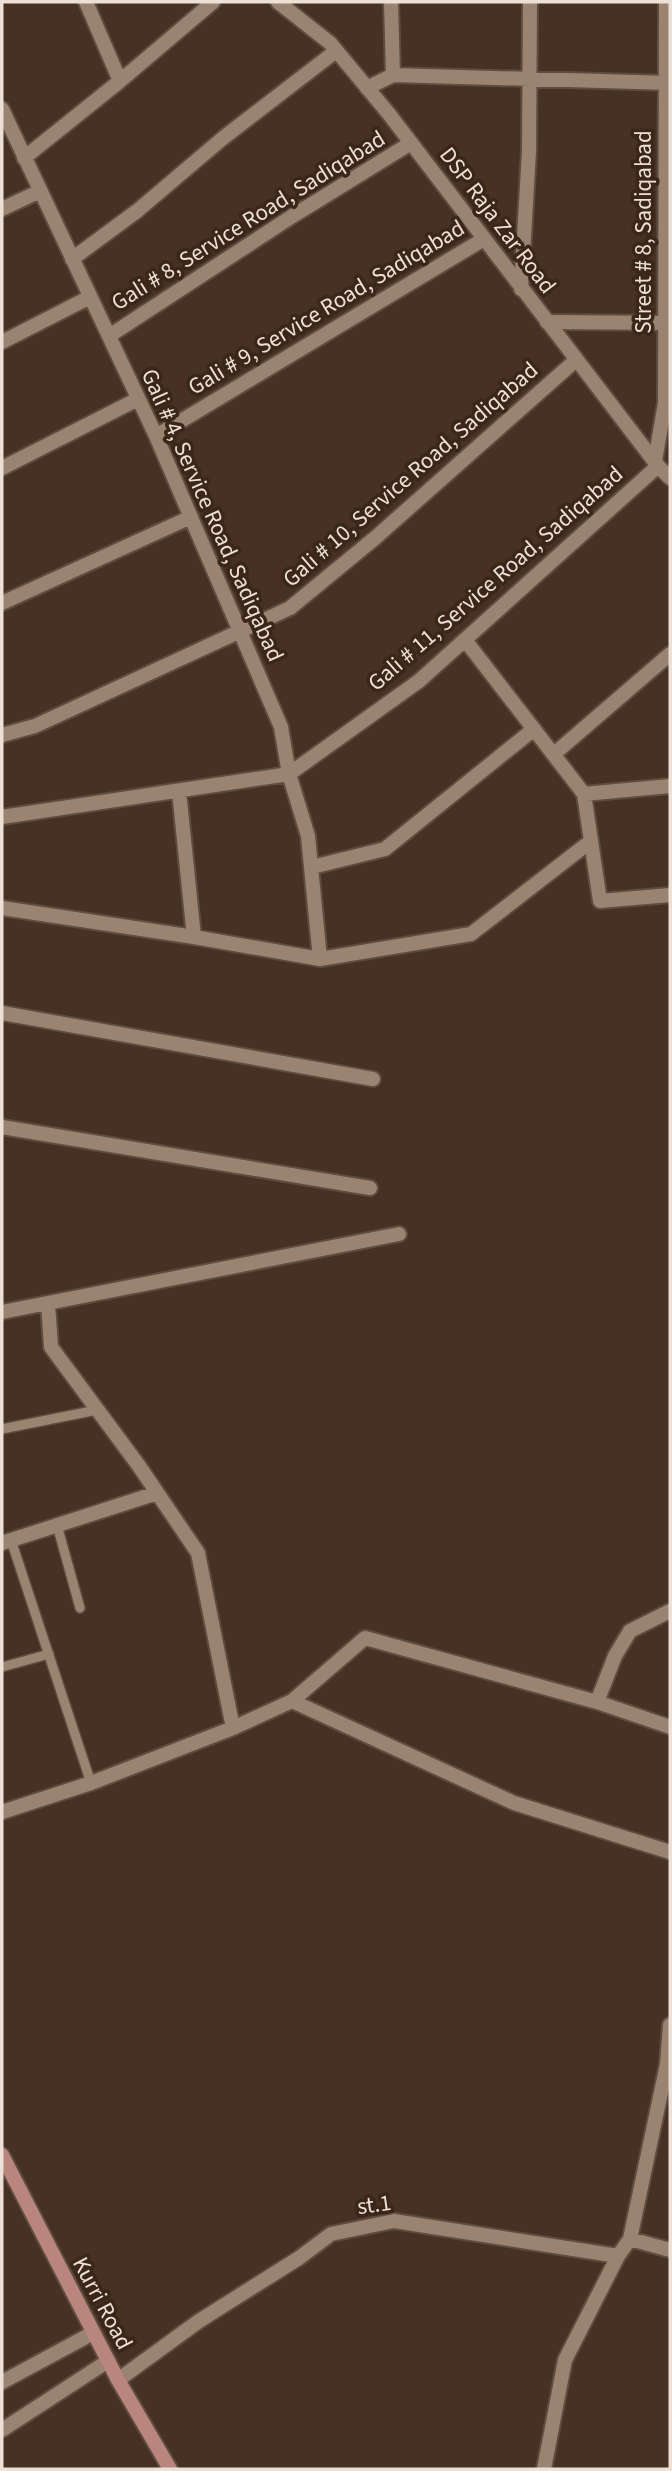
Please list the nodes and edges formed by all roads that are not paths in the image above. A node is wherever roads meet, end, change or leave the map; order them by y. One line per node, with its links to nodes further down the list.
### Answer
1 (86, 2): 10 (street)
2 (213, 2): 10 (street)
3 (278, 2): 7 (street, DSP Raja Zar Road)
4 (391, 2): 8 (street)
5 (530, 2): 9 (street)
6 (666, 2): 11 (street, Street # 8, Sadiqabad)
7 (336, 51): 12 (street, DSP Raja Zar Road); 19 (street)
8 (393, 75): 9 (street); 12 (street)
9 (530, 77): 11 (street); 20 (street)
10 (120, 81): 15 (street)
11 (668, 82): 23 (street, Street # 8, Sadiqabad)
12 (367, 88): 14 (street, DSP Raja Zar Road)
13 (2, 109): 15 (street, Gali # 4, Service Road, Sadiqabad)
14 (411, 143): 18 (street, DSP Raja Zar Road); 24 (street, Gali # 8, Service Road, Sadiqabad)
15 (24, 158): 16 (street, Gali # 4, Service Road, Sadiqabad)
16 (40, 191): 17 (street); 19 (street, Gali # 4, Service Road, Sadiqabad)
17 (2, 209)
18 (484, 239): 20 (street, DSP Raja Zar Road); 28 (street, Gali # 9, Service Road, Sadiqabad)
19 (72, 259): 21 (street, Gali # 4, Service Road, Sadiqabad)
20 (521, 289): 22 (street, DSP Raja Zar Road)
21 (90, 297): 24 (street, Gali # 4, Service Road, Sadiqabad); 25 (street)
22 (547, 322): 23 (street); 26 (street, DSP Raja Zar Road)
23 (668, 323): 29 (street, Street # 8, Sadiqabad)
24 (109, 336): 27 (street, Gali # 4, Service Road, Sadiqabad)
25 (2, 342)
26 (576, 360): 29 (street, DSP Raja Zar Road); 34 (street, Gali # 10, Service Road, Sadiqabad)
27 (138, 399): 28 (street, Gali # 4, Service Road, Sadiqabad); 30 (street)
28 (156, 436): 32 (street, Gali # 4, Service Road, Sadiqabad)
29 (656, 463): 31 (street, DSP Raja Zar Road); 35 (street, Gali # 11, Service Road, Sadiqabad)
30 (2, 468)
31 (670, 478)
32 (191, 517): 33 (street); 34 (street, Gali # 4, Service Road, Sadiqabad)
33 (2, 603)
34 (239, 630): 38 (street, Gali # 10, Service Road, Sadiqabad); 40 (street, Gali # 4, Service Road, Sadiqabad)
35 (464, 640): 37 (street); 40 (street, Gali # 11, Service Road, Sadiqabad)
36 (670, 654): 39 (street)
37 (534, 729): 39 (street); 46 (street)
38 (2, 735)
39 (554, 754): 43 (street)
40 (289, 775): 42 (street, Gali # 11, Service Road, Sadiqabad); 46 (street, Gali # 4, Service Road, Sadiqabad)
41 (670, 786): 43 (street)
42 (179, 791): 44 (street, Gali # 11, Service Road, Sadiqabad); 49 (street)
43 (584, 794): 45 (street)
44 (2, 817)
45 (591, 841): 47 (street); 50 (street)
46 (312, 867): 50 (street, Gali # 4, Service Road, Sadiqabad)
47 (670, 895)
48 (2, 908): 49 (street)
49 (194, 937): 50 (street)
50 (320, 959)
51 (2, 1013): 52 (street)
52 (373, 1079)
53 (2, 1127): 54 (street)
54 (370, 1188)
55 (399, 1234): 56 (street)
56 (48, 1303): 57 (street); 58 (street)
57 (2, 1312)
58 (97, 1410): 59 (lane); 60 (street)
59 (2, 1429)
60 (157, 1493): 61 (street); 70 (street)
61 (57, 1525): 62 (street); 63 (lane)
62 (6, 1541): 65 (lane)
63 (80, 1608)
64 (670, 1611): 68 (street)
65 (49, 1654): 66 (lane); 71 (lane)
66 (2, 1667)
67 (292, 1701): 68 (street); 70 (street); 73 (street)
68 (597, 1702): 69 (street)
69 (670, 1727)
70 (233, 1728): 71 (street)
71 (91, 1783): 72 (street)
72 (2, 1812)
73 (670, 1852)
74 (670, 2025): 75 (street)
75 (668, 2064): 77 (street)
76 (2, 2155): 80 (main road, Kurri Road)
77 (630, 2239): 78 (street); 79 (street)
78 (670, 2249)
79 (618, 2256): 82 (street, st.1); 86 (street)
80 (93, 2333): 81 (main road, Kurri Road); 83 (street)
81 (108, 2361): 82 (main road, Kurri Road); 84 (street)
82 (118, 2380): 85 (main road, Kurri Road)
83 (2, 2382)
84 (2, 2430)
85 (170, 2469)
86 (544, 2469)

